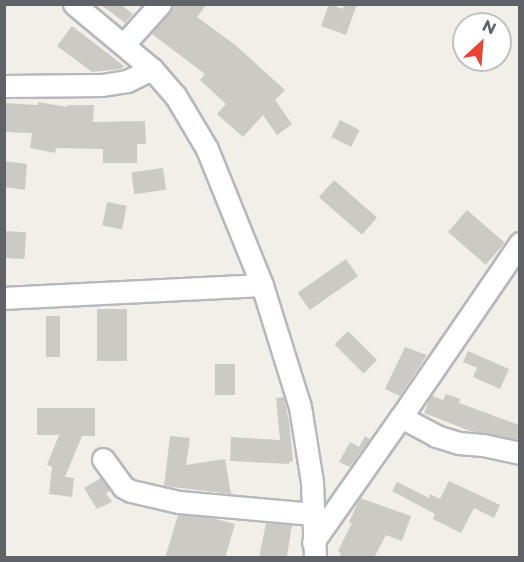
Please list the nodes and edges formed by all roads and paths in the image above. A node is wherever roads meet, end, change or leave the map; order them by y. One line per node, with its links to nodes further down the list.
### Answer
1 (74, 4): 3 (street)
2 (160, 4): 3 (street)
3 (124, 44): 4 (street)
4 (152, 69): 5 (street); 7 (street)
5 (4, 86)
6 (519, 243): 9 (street)
7 (262, 285): 8 (street); 12 (street)
8 (4, 298)
9 (401, 417): 10 (street); 13 (street)
10 (519, 453)
11 (103, 459): 12 (street)
12 (313, 514): 13 (street)
13 (314, 550)

